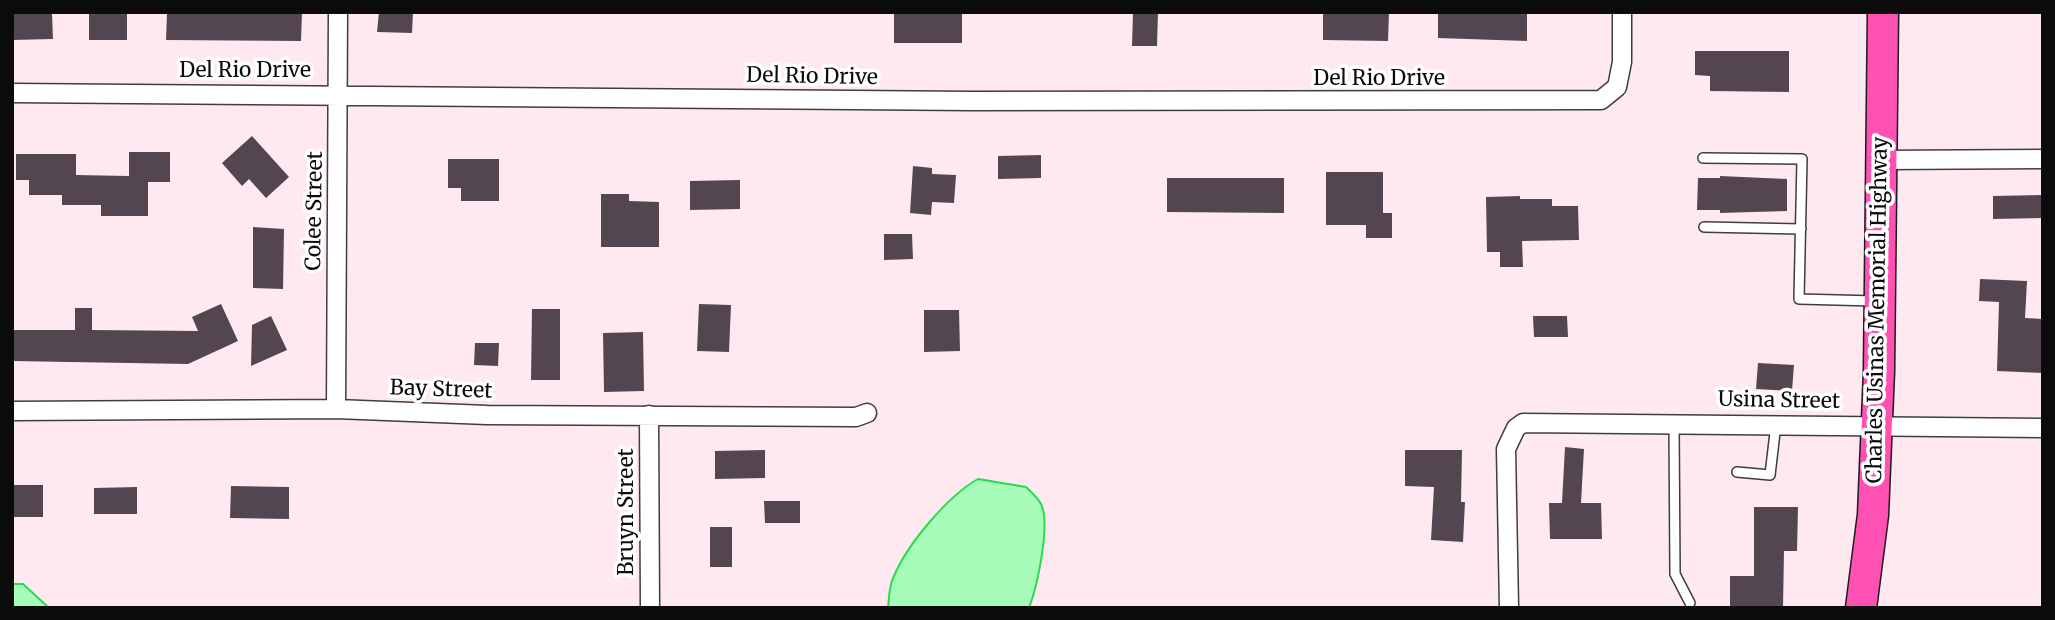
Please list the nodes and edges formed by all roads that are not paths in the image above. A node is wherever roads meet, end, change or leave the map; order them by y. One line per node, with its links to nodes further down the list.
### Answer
1 (338, 12): 5 (street, Colee Street)
2 (1622, 12): 5 (street, Del Rio Drive)
3 (1883, 12): 8 (highway, Charles Usinas Memorial Highway)
4 (12, 93): 5 (street, Del Rio Drive)
5 (339, 94): 12 (street, Colee Street)
6 (1703, 158): 10 (lane)
7 (2043, 159): 8 (street)
8 (1882, 160): 11 (highway, Charles Usinas Memorial Highway)
9 (1704, 227): 10 (lane)
10 (1801, 229): 11 (lane)
11 (1880, 301): 18 (highway, Charles Usinas Memorial Highway)
12 (336, 410): 13 (street, Bay Street); 15 (street, Bay Street)
13 (12, 411)
14 (867, 414): 15 (street, Bay Street)
15 (649, 415): 22 (street, Bruyn Street)
16 (1675, 422): 17 (street, Usina Street); 21 (lane); 23 (street, Usina Street)
17 (1776, 424): 18 (street, Usina Street); 20 (lane)
18 (1877, 426): 19 (street, Usina Street); 24 (highway, Charles Usinas Memorial Highway)
19 (2043, 428)
20 (1737, 472)
21 (1690, 603)
22 (650, 608)
23 (1509, 608)
24 (1861, 608)

